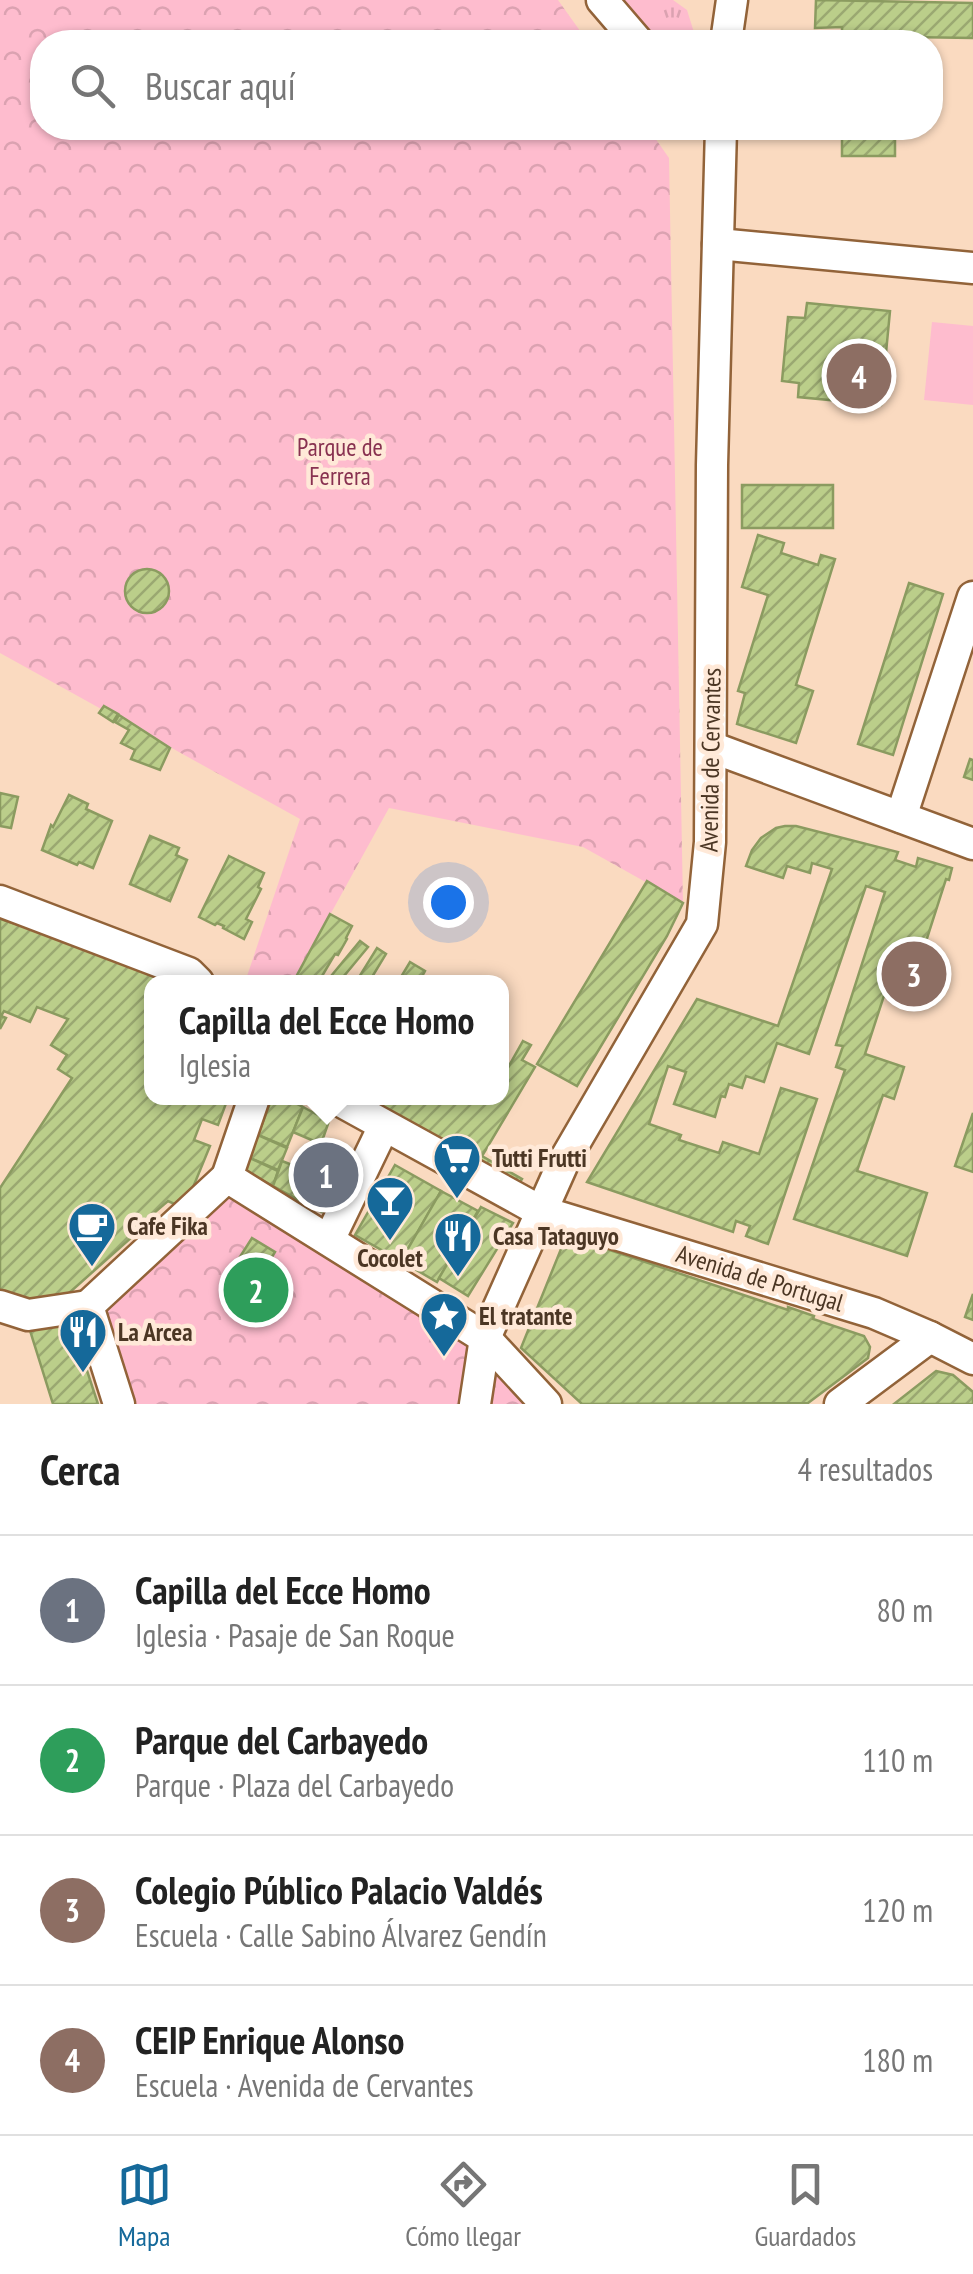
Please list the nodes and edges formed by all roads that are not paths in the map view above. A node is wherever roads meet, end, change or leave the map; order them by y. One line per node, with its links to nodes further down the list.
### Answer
1 (602, 0): 3 (street)
2 (732, 0): 4 (street)
3 (628, 30)
4 (728, 30)
5 (717, 140): 6 (street, Avenida de Cervantes)
6 (718, 244): 7 (street); 9 (street, Avenida de Cervantes)
7 (973, 268)
8 (973, 597): 10 (street)
9 (711, 748): 10 (street); 18 (street, Avenida de Cervantes)
10 (901, 817): 11 (street)
11 (973, 844)
12 (0, 901): 13 (street)
13 (192, 975)
14 (252, 1105): 17 (street)
15 (347, 1105): 16 (street, Avenida de Portugal)
16 (384, 1126): 18 (street, Avenida de Portugal); 19 (street)
17 (227, 1177): 19 (street); 21 (street)
18 (540, 1211): 22 (street, Avenida de Portugal); 23 (street, Avenida de Cervantes)
19 (329, 1240): 23 (street)
20 (0, 1306): 21 (street)
21 (88, 1306): 25 (street)
22 (930, 1337): 24 (street, Avenida de Portugal); 28 (street)
23 (484, 1338): 26 (street, Avenida de Cervantes); 27 (street)
24 (973, 1360)
25 (119, 1404)
26 (475, 1404)
27 (546, 1404)
28 (840, 1404)

